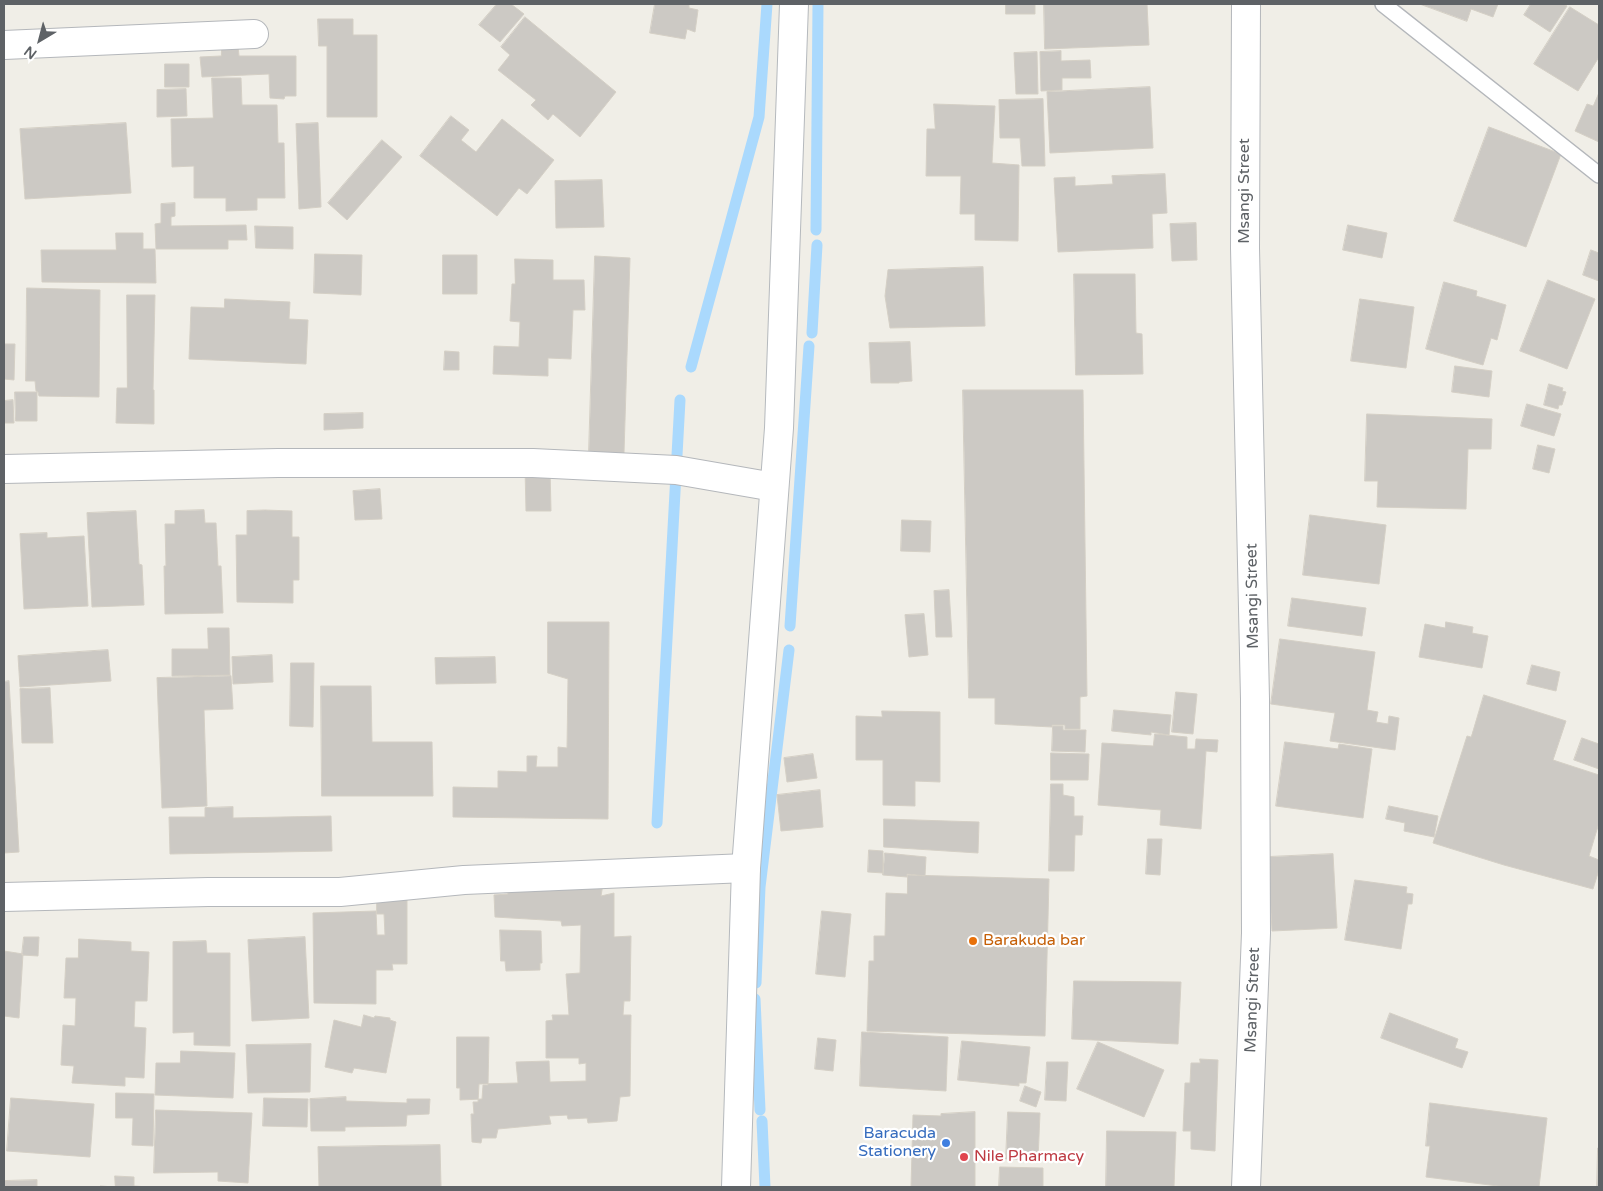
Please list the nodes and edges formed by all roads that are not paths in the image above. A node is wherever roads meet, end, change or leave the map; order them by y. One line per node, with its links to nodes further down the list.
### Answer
1 (794, 4): 8 (street)
2 (1246, 4): 12 (street, Msangi Street)
3 (1382, 4): 6 (lane)
4 (254, 34): 5 (street)
5 (4, 45)
6 (1599, 175)
7 (4, 468): 8 (street)
8 (774, 487): 9 (street)
9 (746, 868): 10 (street); 11 (street)
10 (4, 897)
11 (736, 1187)
12 (1246, 1187)

